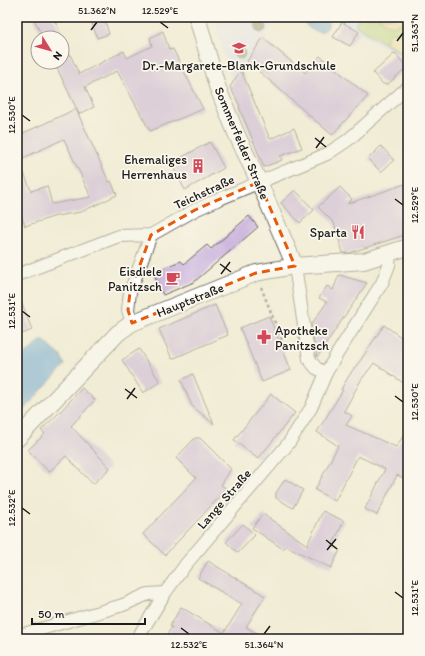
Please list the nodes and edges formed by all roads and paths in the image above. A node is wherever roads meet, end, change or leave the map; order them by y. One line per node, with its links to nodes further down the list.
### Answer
1 (197, 17): 3 (street, Sommerfelder Straße)
2 (408, 87): 3 (street, Teichstraße)
3 (260, 182): 4 (street, Teichstraße); 7 (street, Sommerfelder Straße)
4 (152, 235): 9 (street, Teichstraße); 10 (street)
5 (408, 247): 6 (street, Hauptstraße)
6 (390, 254): 7 (street, Hauptstraße); 12 (street, Lange Straße)
7 (294, 266): 8 (street, Hauptstraße); 12 (street)
8 (256, 273): 10 (street, Hauptstraße); 11 (path)
9 (17, 275)
10 (132, 323): 13 (street, Hauptstraße)
11 (283, 343)
12 (326, 373): 14 (street, Lange Straße)
13 (17, 439)
14 (165, 593): 15 (street); 16 (street, Lange Straße)
15 (17, 636)
16 (137, 639)

